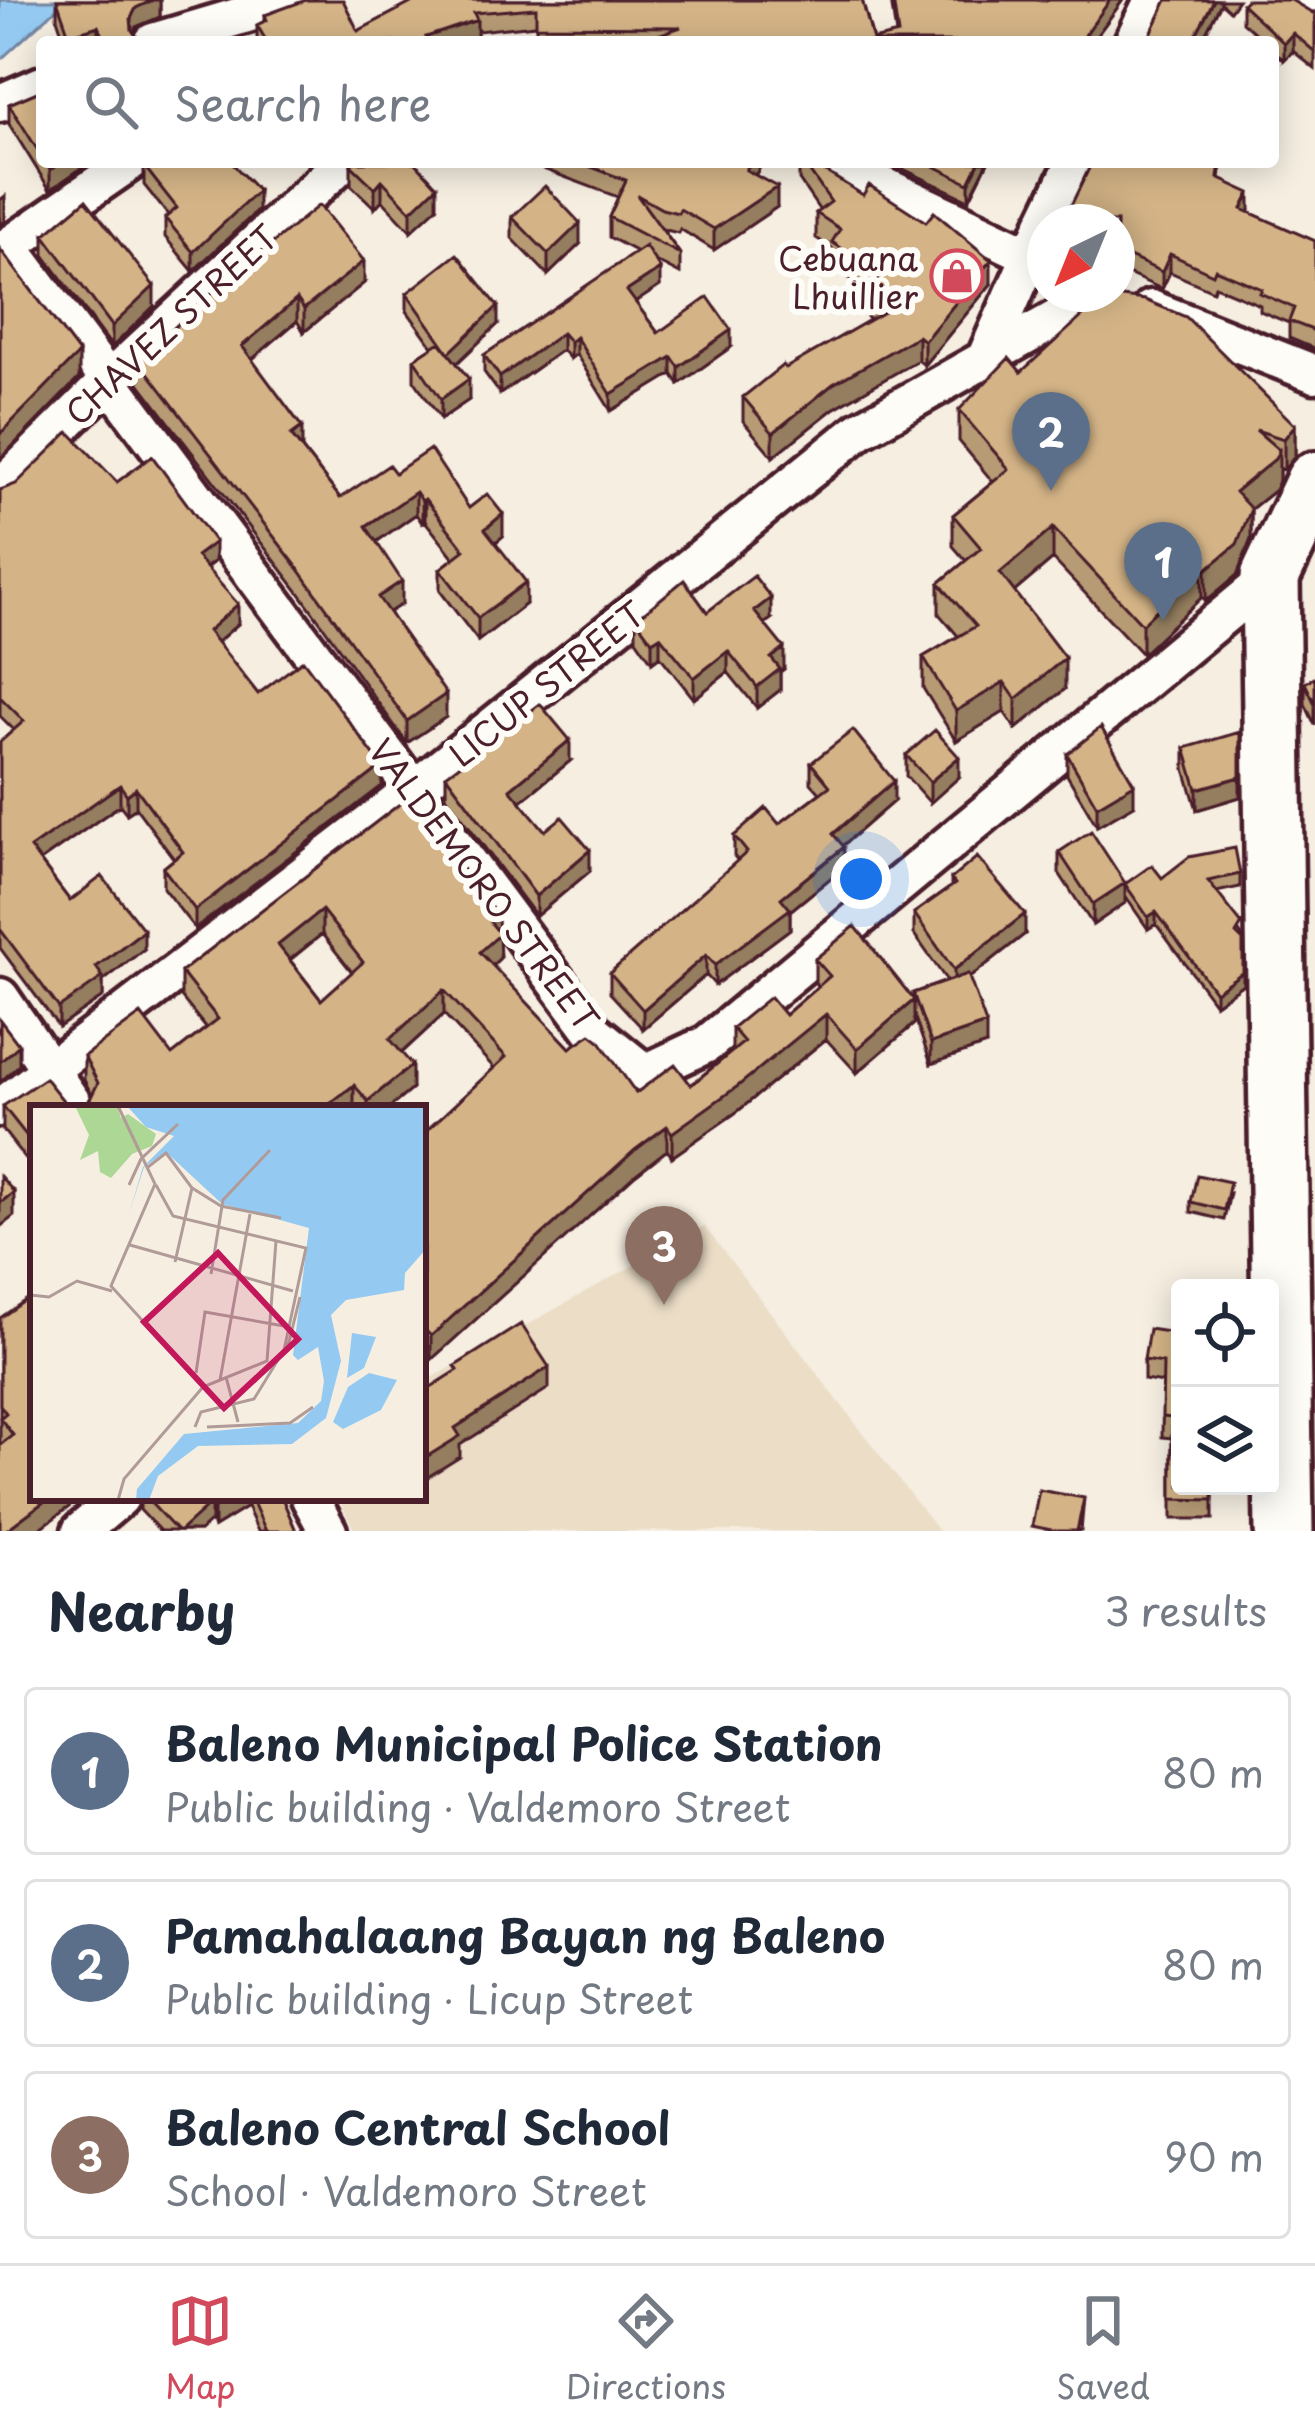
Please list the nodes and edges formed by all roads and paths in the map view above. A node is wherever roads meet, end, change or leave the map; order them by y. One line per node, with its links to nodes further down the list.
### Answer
1 (294, 0): 5 (street)
2 (1153, 0): 7 (street)
3 (1306, 0): 4 (street)
4 (1315, 8)
5 (227, 31): 6 (street)
6 (193, 36)
7 (1135, 36)
8 (36, 88): 9 (street)
9 (0, 104)
10 (121, 168): 16 (street)
11 (337, 168): 22 (street, CHAVEZ STREET)
12 (848, 168): 15 (street)
13 (1072, 168): 14 (street)
14 (1057, 204)
15 (1027, 235)
16 (5, 249): 22 (street, VALDEMORO STREET)
17 (1027, 270): 20 (street)
18 (1135, 303): 21 (street)
19 (1068, 312): 20 (street, LICUP STREET)
20 (985, 359): 26 (street, LICUP STREET)
21 (1315, 374)
22 (110, 379): 24 (street, CHAVEZ STREET); 26 (street, VALDEMORO STREET)
23 (1315, 481): 25 (main road, VALDEMORO STREET)
24 (0, 488)
25 (1270, 578): 26 (street, VALDEMORO STREET); 35 (main road)
26 (412, 791): 28 (street, LICUP STREET)
27 (0, 997): 28 (street)
28 (51, 1067): 29 (street); 30 (street, LICUP STREET)
29 (74, 1105)
30 (0, 1108)
31 (116, 1501): 33 (street)
32 (312, 1501): 34 (street)
33 (80, 1531)
34 (328, 1531)
35 (1283, 1531)

